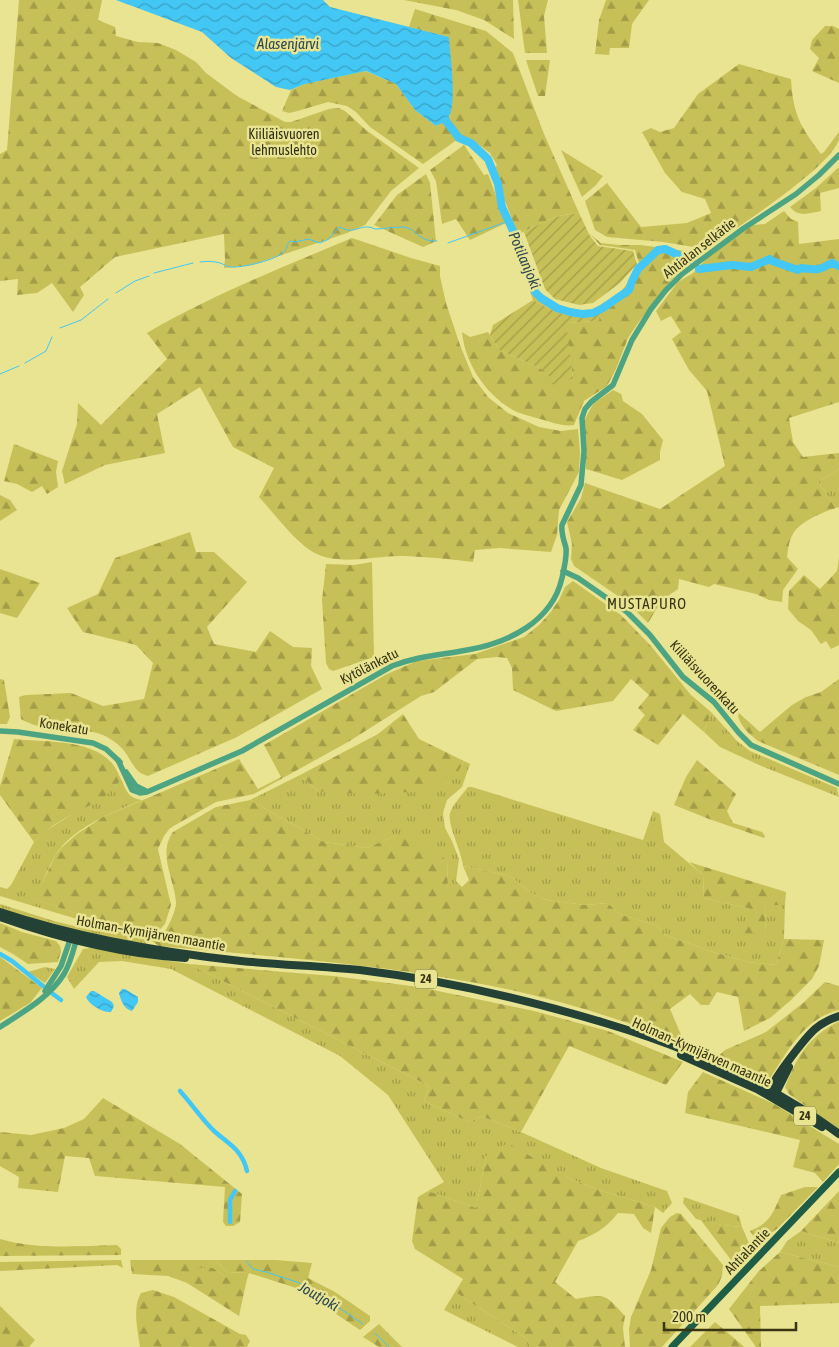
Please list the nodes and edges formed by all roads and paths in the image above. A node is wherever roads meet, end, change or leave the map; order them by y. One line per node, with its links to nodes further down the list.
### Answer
1 (839, 155): 2 (street, Ahtialan selkätie)
2 (566, 553): 3 (street, Kytölänkatu)
3 (563, 571): 5 (street, Kytölänkatu); 6 (street, Kiiliäisvuorenkatu)
4 (0, 731): 5 (street, Konekatu)
5 (129, 781)
6 (839, 784)
7 (0, 912): 9 (highway, Holman–Kymijärven maantie / 24)
8 (0, 917): 9 (highway, Holman–Kymijärven maantie / 24)
9 (73, 938): 11 (street); 12 (highway, Holman–Kymijärven maantie / 24)
10 (839, 1016): 12 (highway)
11 (0, 1026)
12 (773, 1093): 13 (highway, Holman–Kymijärven maantie / 24)
13 (839, 1135)
14 (839, 1172): 15 (main road, Ahtialantie)
15 (672, 1347)

